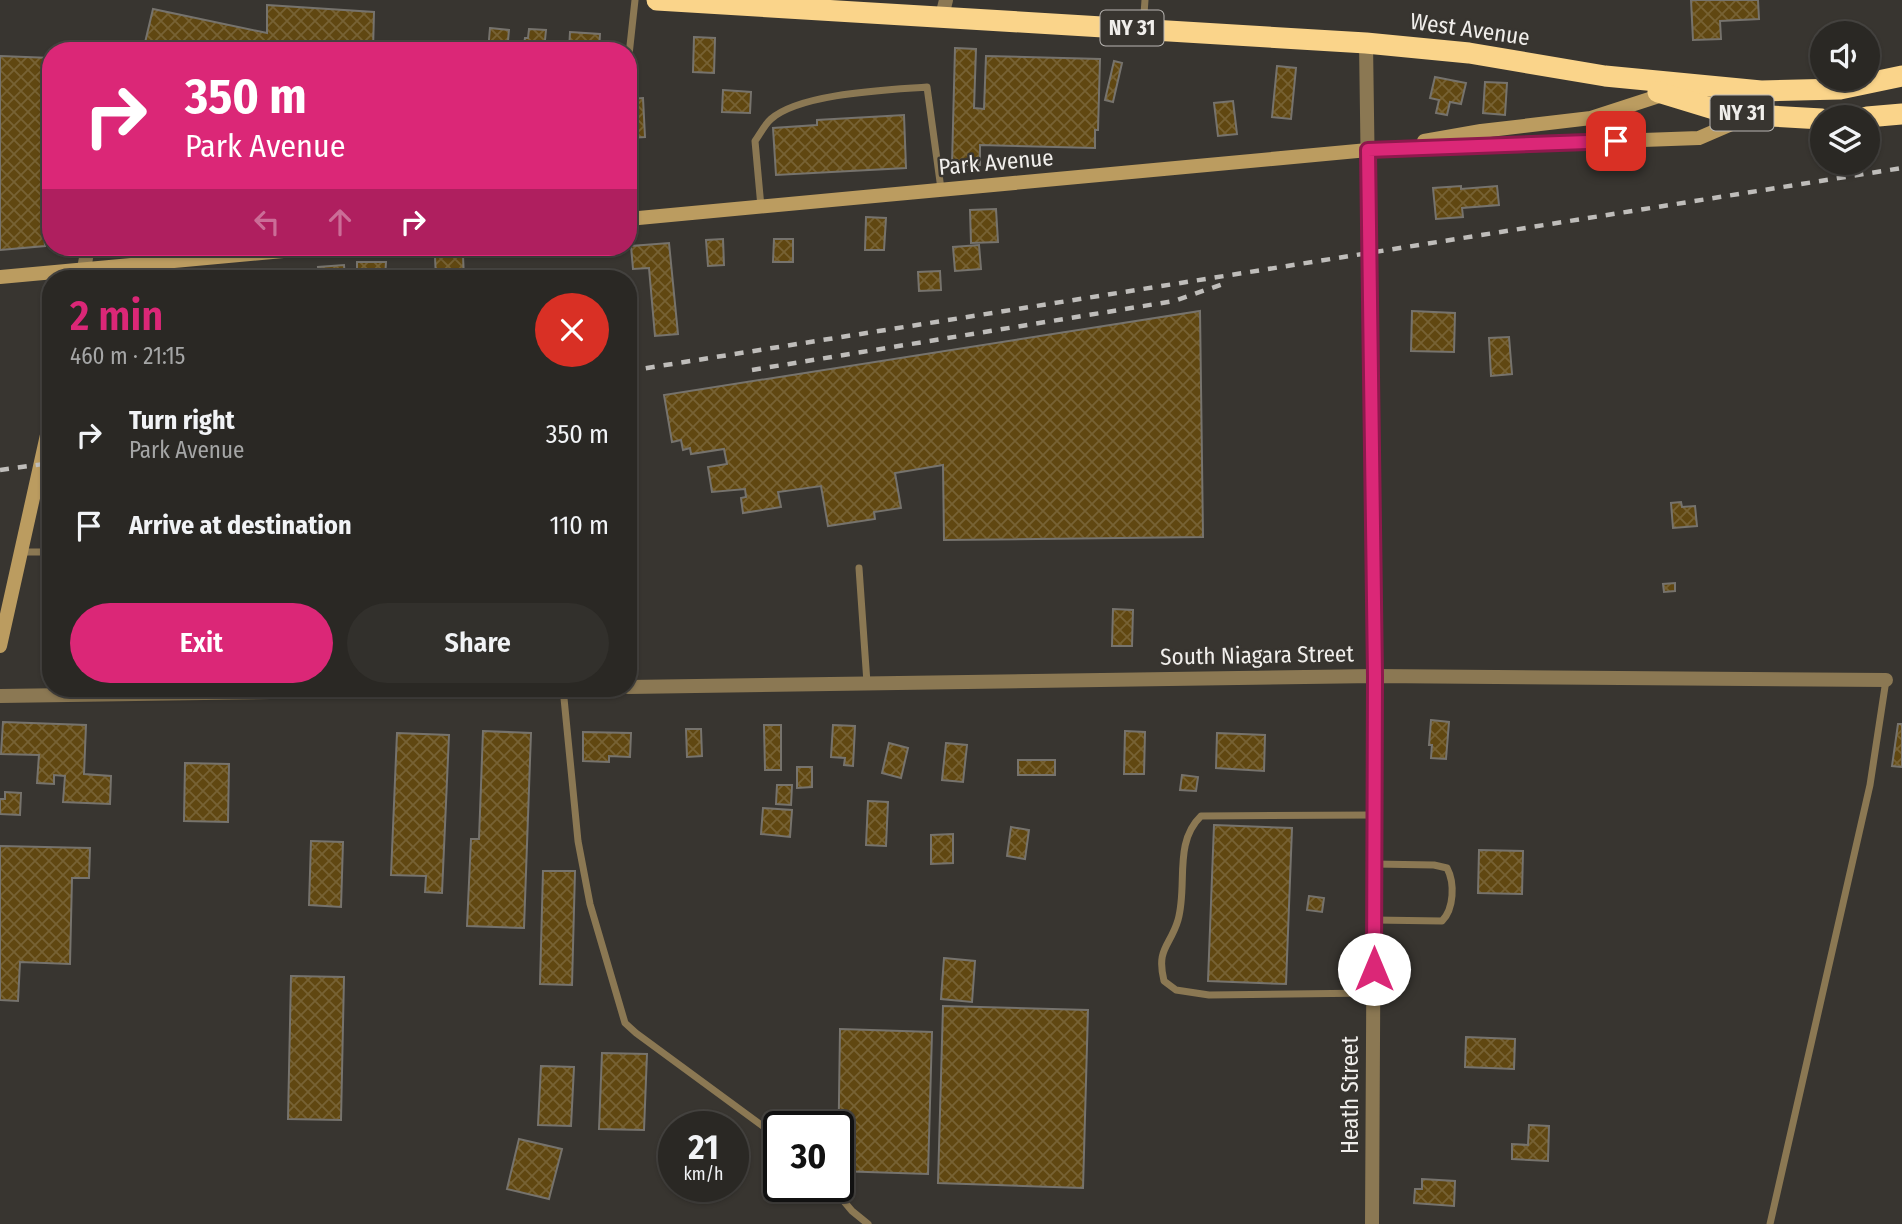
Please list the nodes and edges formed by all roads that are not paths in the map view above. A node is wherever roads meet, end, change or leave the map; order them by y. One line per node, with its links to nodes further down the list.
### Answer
1 (635, 0): 6 (lane)
2 (657, 0): 4 (highway, West Avenue / NY 31)
3 (1145, 0): 5 (lane)
4 (944, 8): 5 (highway, West Avenue / NY 31)
5 (1143, 29): 7 (highway, West Avenue / NY 31)
6 (630, 42)
7 (1366, 43): 8 (highway, West Avenue / NY 31); 16 (street, Heath Street)
8 (1605, 76): 10 (highway, NY 31); 11 (highway, NY 31)
9 (1902, 76): 10 (highway, NY 31)
10 (1727, 88): 11 (main road, Park Avenue)
11 (1664, 94): 13 (highway, NY 31); 16 (main road, Park Avenue)
12 (1902, 114): 14 (highway)
13 (1752, 115): 15 (highway, NY 31); 16 (main road, Park Avenue)
14 (1880, 116)
15 (1810, 118)
16 (1368, 150): 17 (main road, Park Avenue); 29 (street, Heath Street)
17 (941, 190): 18 (main road, Park Avenue); 18 (lane)
18 (761, 207): 19 (main road, Park Avenue)
19 (637, 218)
20 (246, 256): 21 (main road)
21 (119, 270)
22 (42, 275): 23 (main road)
23 (0, 277)
24 (42, 455): 25 (main road)
25 (20, 552): 26 (lane); 28 (main road)
26 (42, 552)
27 (859, 568): 31 (lane)
28 (0, 646)
29 (1375, 676): 30 (street, South Niagara Street); 31 (street, South Niagara Street); 36 (street, Heath Street)
30 (1886, 680): 44 (lane)
31 (867, 683): 32 (street, South Niagara Street)
32 (637, 687)
33 (42, 695): 34 (street)
34 (0, 696)
35 (564, 697): 40 (lane)
36 (1374, 815): 37 (street, Heath Street); 39 (lane)
37 (1374, 864): 38 (street, Heath Street); 38 (lane)
38 (1374, 920): 39 (street, Heath Street)
39 (1373, 993): 43 (street, Heath Street)
40 (763, 1126)
41 (844, 1202): 42 (lane)
42 (868, 1224)
43 (1373, 1224)
44 (1770, 1224)

